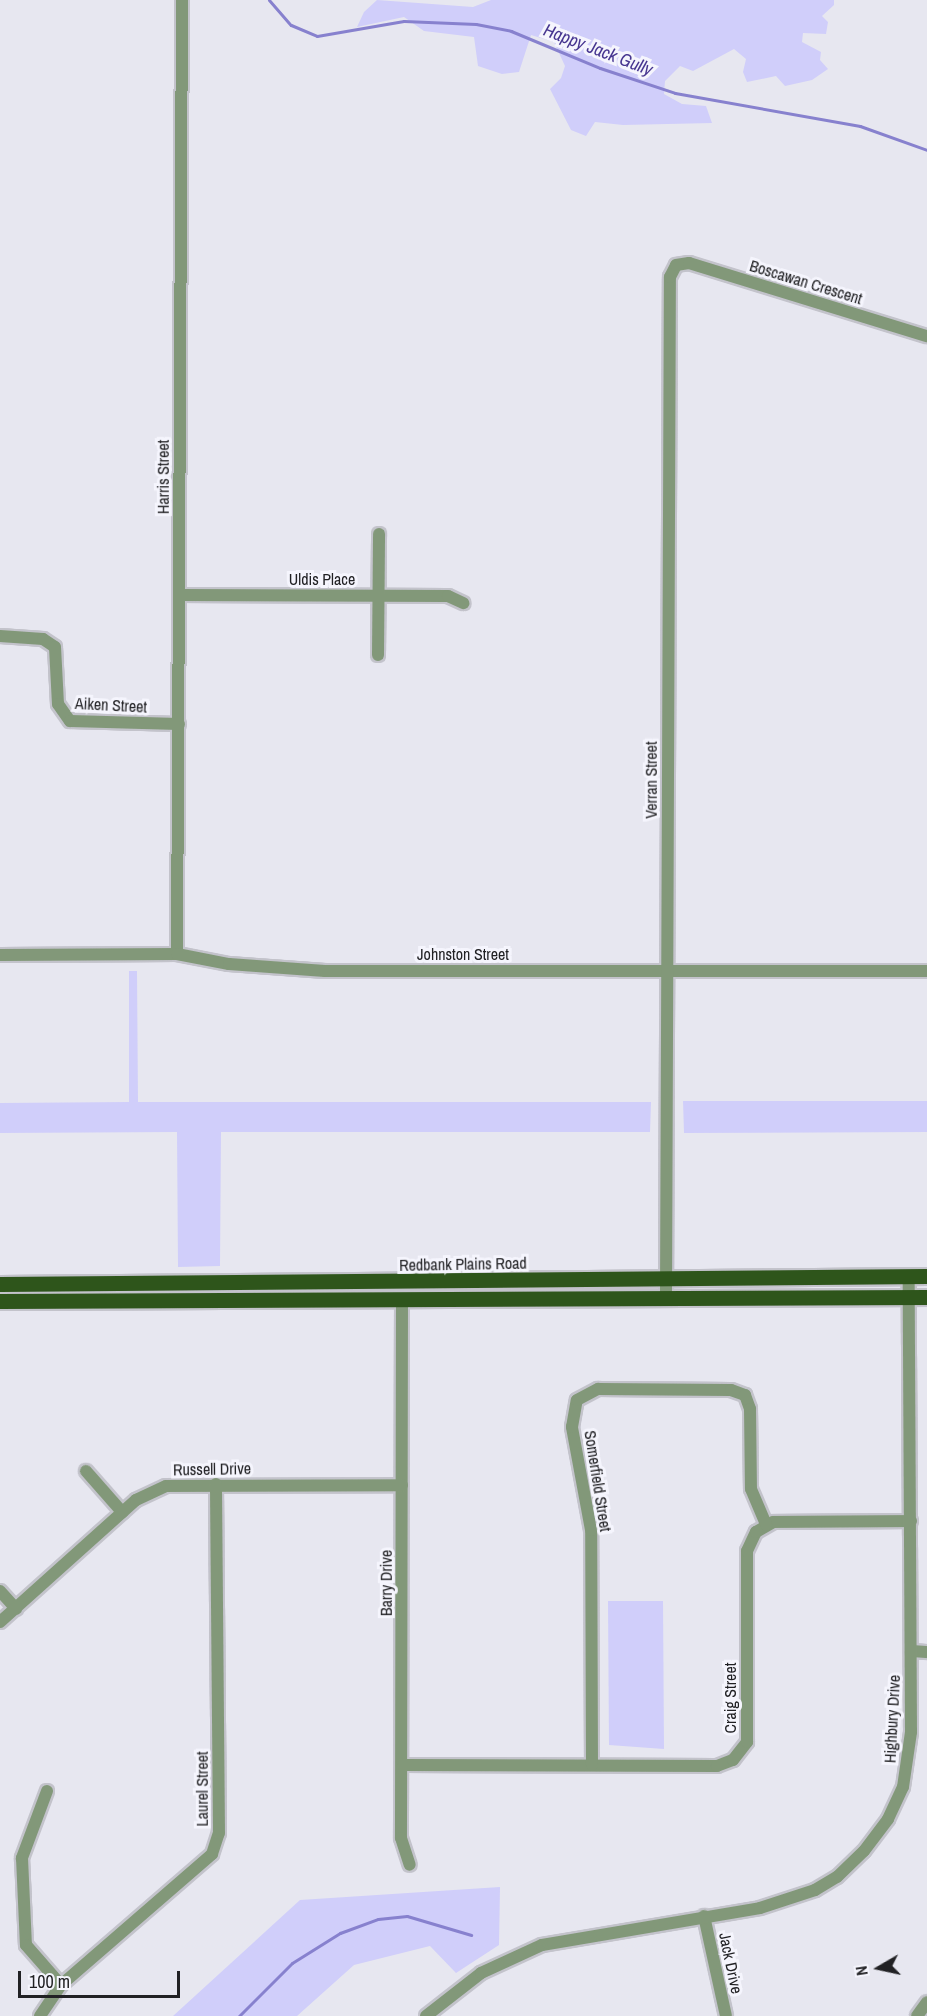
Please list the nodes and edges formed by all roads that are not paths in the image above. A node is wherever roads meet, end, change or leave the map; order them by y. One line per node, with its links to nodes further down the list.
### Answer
1 (182, 0): 5 (street, Harris Street)
2 (676, 266): 3 (street, Boscawan Crescent); 14 (street, Verran Street)
3 (927, 336)
4 (379, 534): 6 (street)
5 (179, 595): 6 (street, Uldis Place); 10 (street, Harris Street)
6 (378, 596): 7 (street, Uldis Place); 9 (street)
7 (463, 603)
8 (0, 636): 10 (street, Aiken Street)
9 (378, 655)
10 (179, 724): 11 (street, Harris Street)
11 (177, 954): 12 (street, Johnston Street); 14 (street, Johnston Street)
12 (0, 955)
13 (927, 971): 14 (street, Johnston Street)
14 (666, 972): 17 (street, Verran Street)
15 (927, 1276): 16 (main road, Redbank Plains Road)
16 (909, 1277): 17 (main road, Redbank Plains Road); 20 (street, Highbury Drive)
17 (666, 1280): 18 (main road, Redbank Plains Road); 19 (street, Verran Street)
18 (0, 1284)
19 (666, 1296): 20 (main road, Redbank Plains Road); 22 (main road, Redbank Plains Road)
20 (909, 1297): 21 (main road, Redbank Plains Road); 28 (street, Highbury Drive)
21 (927, 1297)
22 (402, 1299): 23 (main road, Redbank Plains Road); 26 (street, Barry Drive)
23 (0, 1301)
24 (86, 1471): 27 (street)
25 (216, 1484): 26 (street, Russell Drive); 27 (street, Russell Drive); 40 (street, Laurel Street)
26 (402, 1485): 36 (street, Barry Drive)
27 (122, 1512): 31 (street, Russell Drive)
28 (910, 1521): 29 (street); 33 (street, Highbury Drive)
29 (766, 1524): 35 (street, Craig Street); 35 (street, Somerfield Street)
30 (0, 1591): 31 (street)
31 (16, 1609): 32 (street, Russell Drive)
32 (0, 1622)
33 (911, 1651): 34 (street); 39 (street, Highbury Drive)
34 (927, 1652)
35 (592, 1765): 36 (street, Craig Street)
36 (403, 1766): 38 (street, Barry Drive)
37 (47, 1791): 40 (street)
38 (410, 1865)
39 (704, 1916): 43 (street, Highbury Drive); 44 (street, Jack Drive)
40 (61, 1985): 42 (street, Laurel Street)
41 (927, 2002): 45 (street)
42 (40, 2016)
43 (426, 2016)
44 (726, 2016)
45 (917, 2016)

